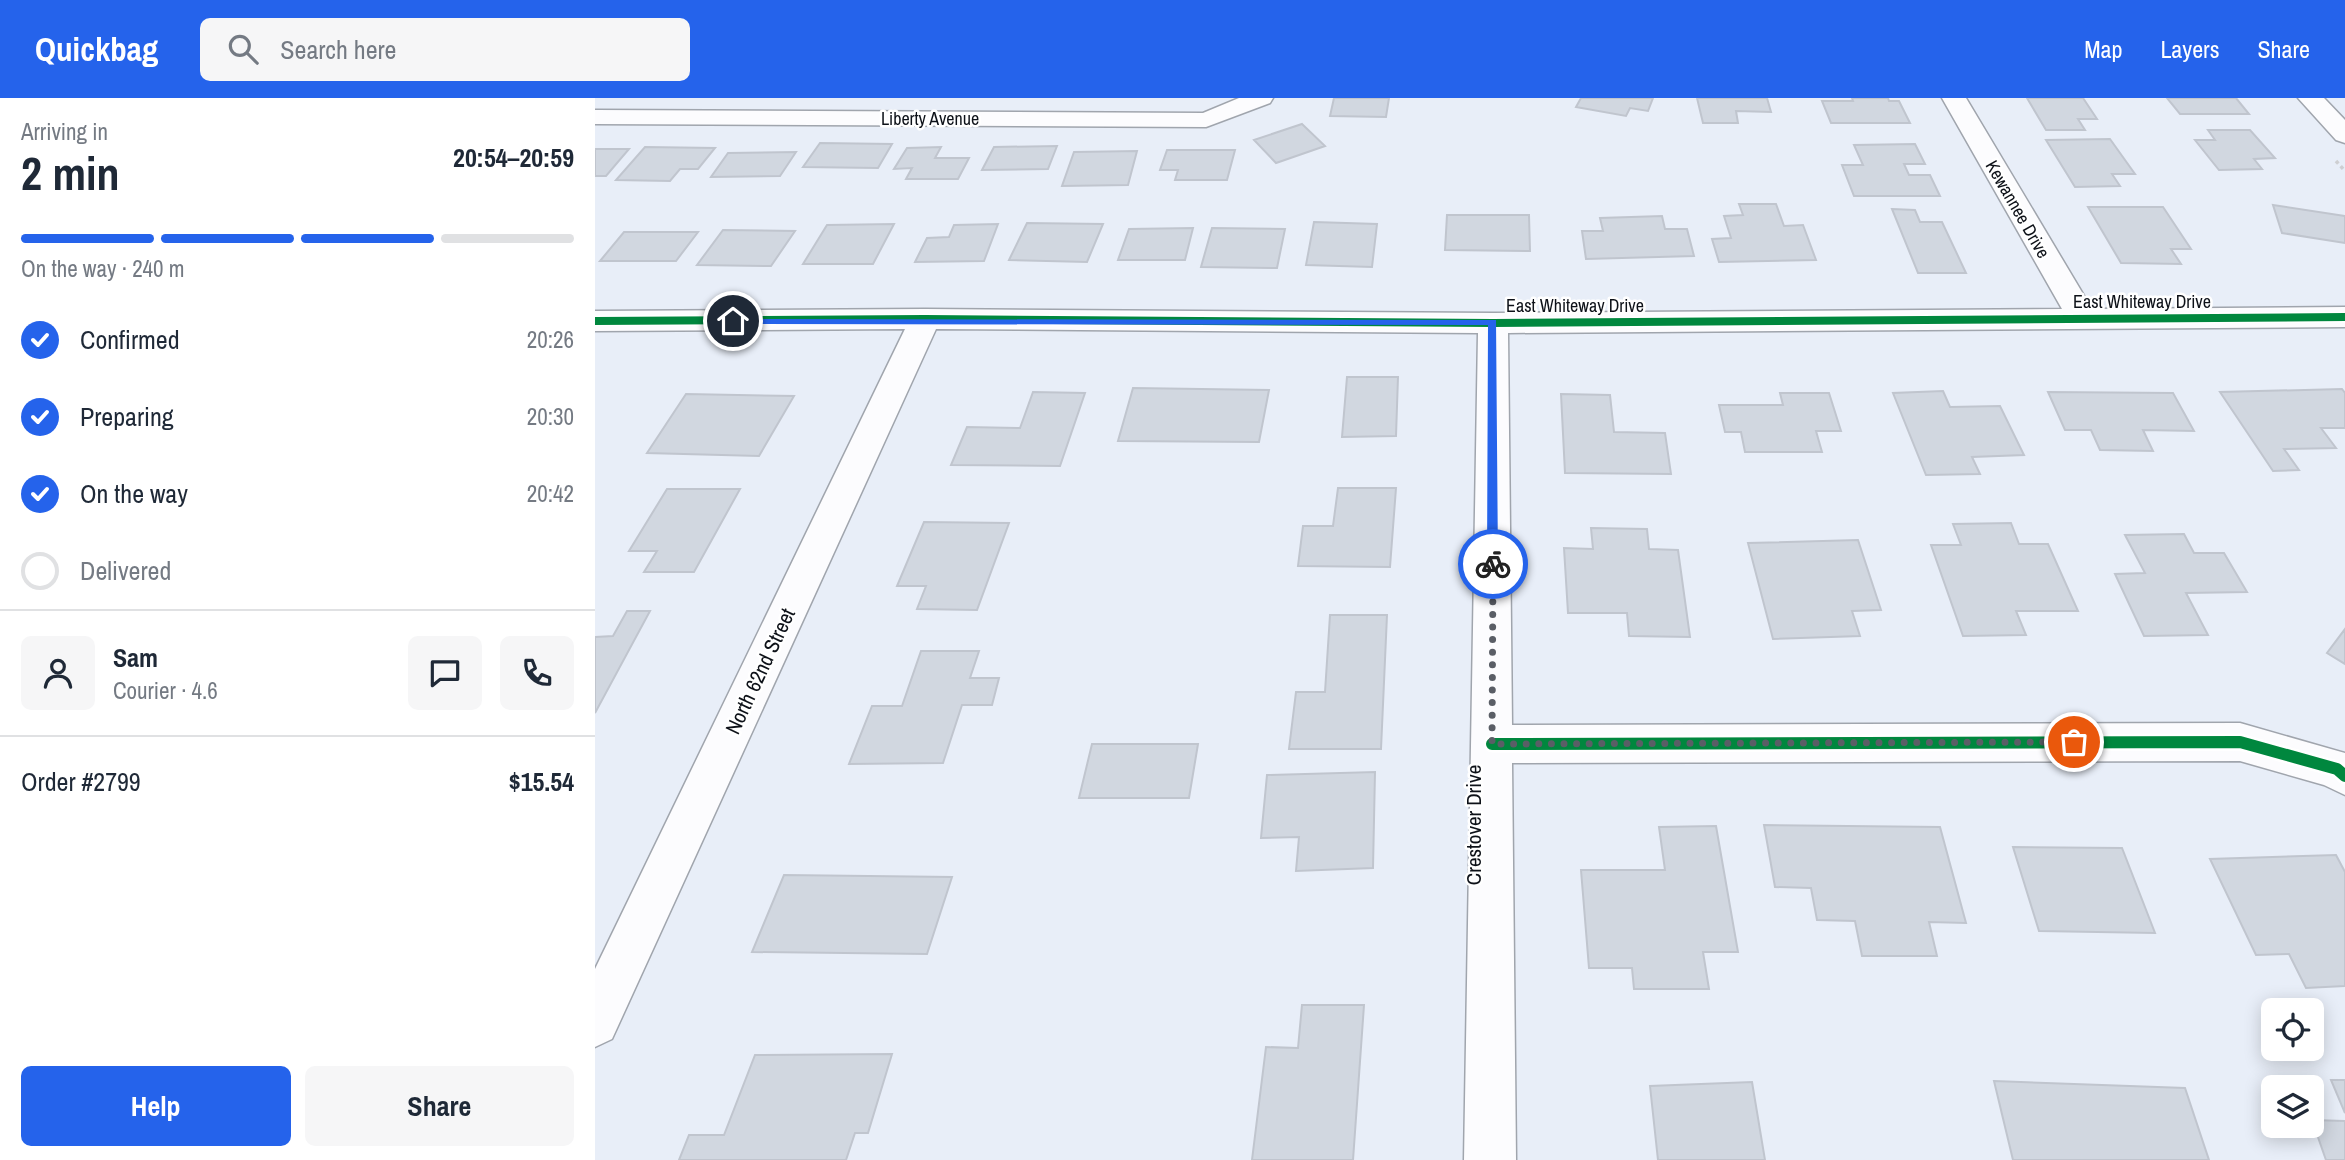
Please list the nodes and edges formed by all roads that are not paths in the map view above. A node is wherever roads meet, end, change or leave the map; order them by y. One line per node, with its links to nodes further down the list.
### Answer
1 (1954, 98): 8 (street, Kewannee Drive)
2 (2310, 98): 5 (street)
3 (1261, 99): 4 (street, Liberty Avenue)
4 (595, 117)
5 (2345, 135)
6 (2345, 317): 8 (street, East Whiteway Drive)
7 (925, 319): 9 (street, East Whiteway Drive); 10 (street, East Whiteway Drive); 13 (street, North 62nd Street)
8 (2083, 319): 10 (street, East Whiteway Drive)
9 (595, 321)
10 (1493, 323): 11 (street, Crestover Drive)
11 (1492, 744): 12 (street); 14 (street, Crestover Drive)
12 (2345, 776)
13 (595, 1022)
14 (1490, 1160)

